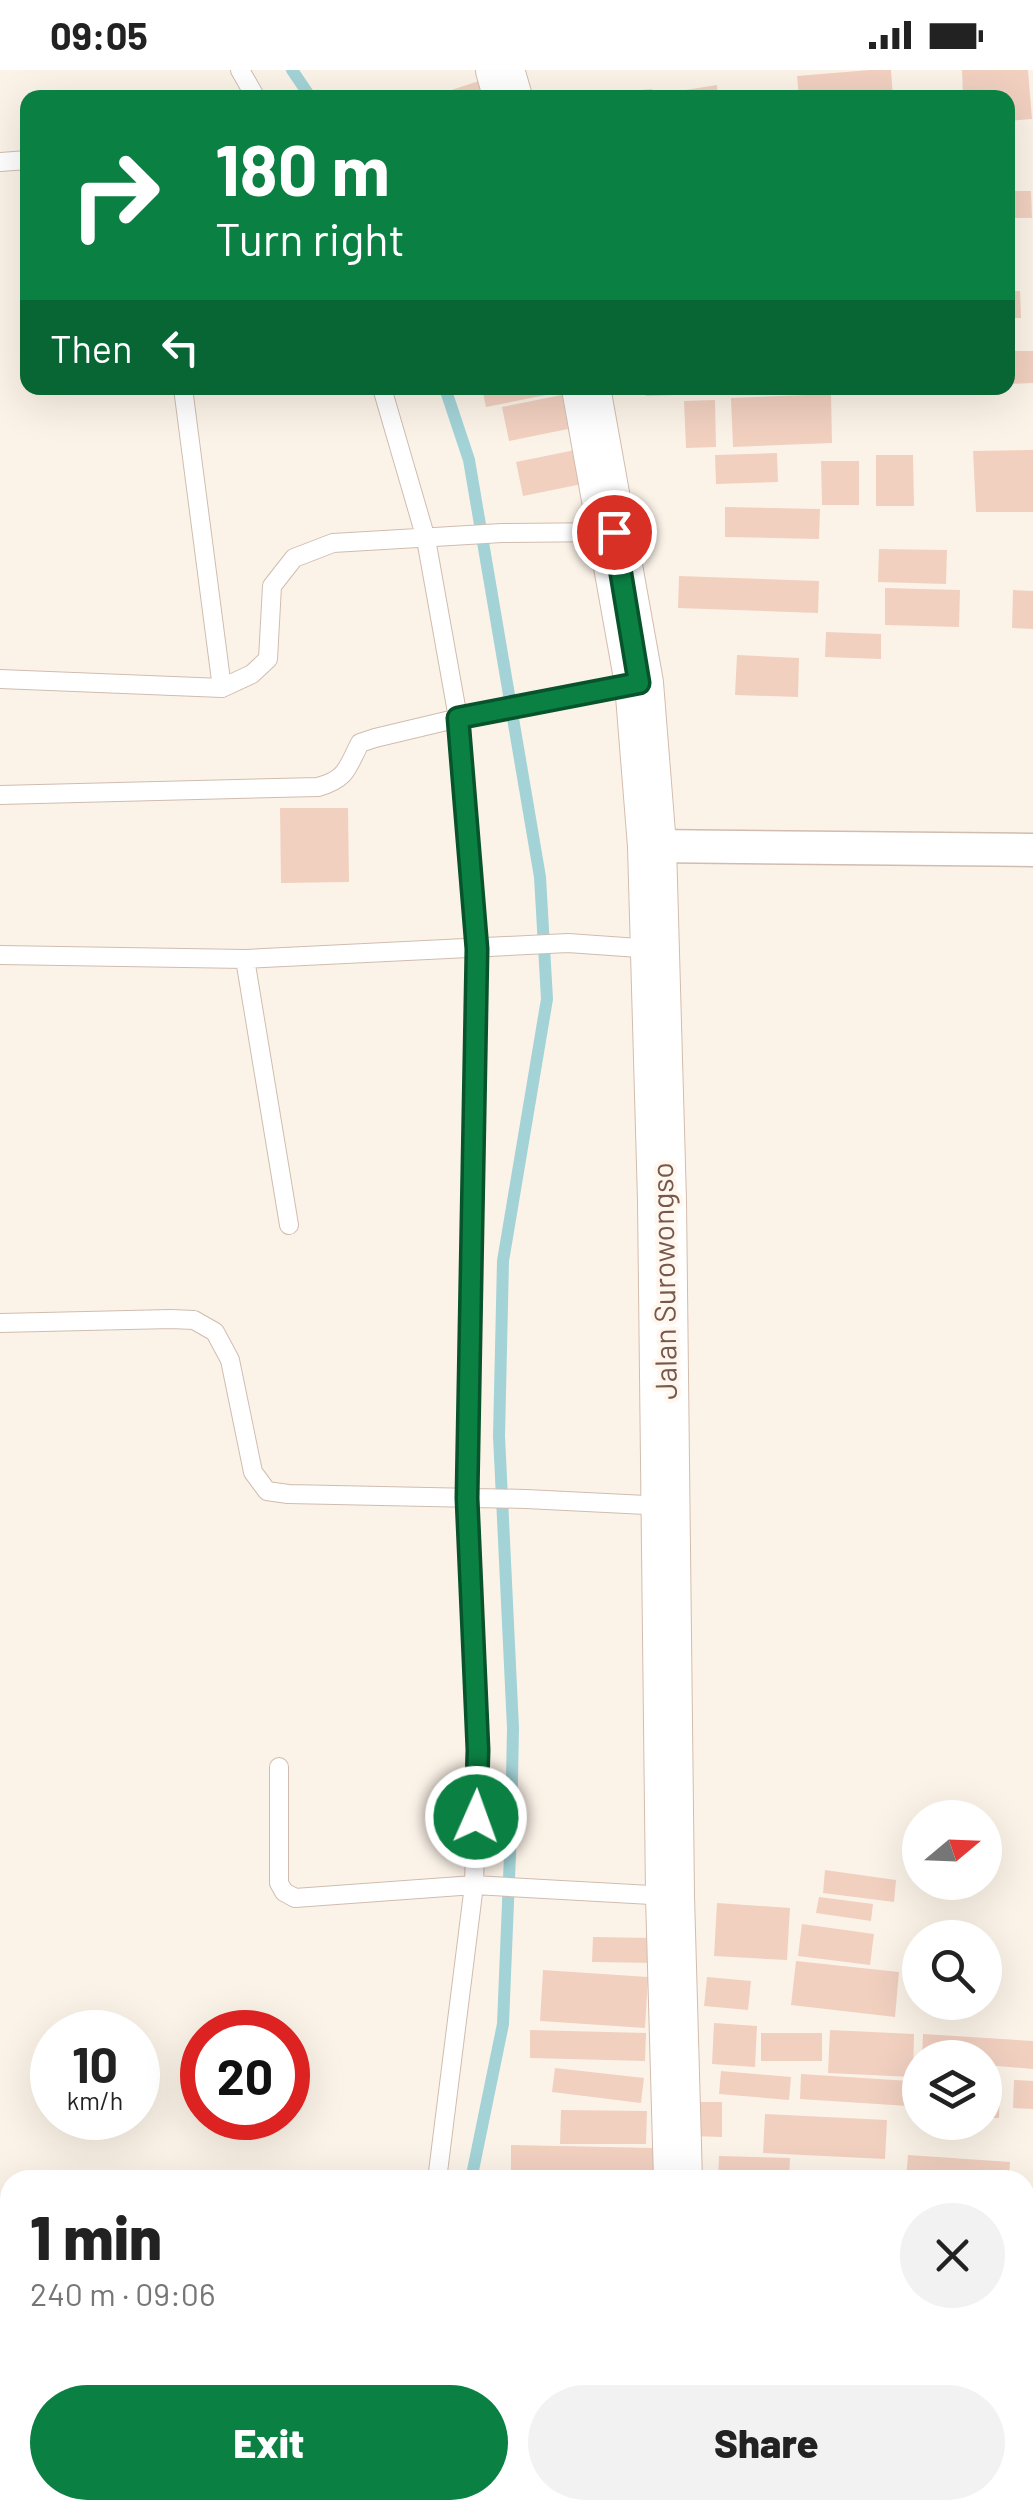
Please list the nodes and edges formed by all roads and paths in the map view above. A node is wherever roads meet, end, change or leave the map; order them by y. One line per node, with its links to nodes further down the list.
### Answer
1 (184, 395): 8 (lane)
2 (384, 395): 5 (lane)
3 (587, 395): 4 (street, Jalan Surowongso)
4 (614, 532): 5 (lane); 7 (street, Jalan Surowongso)
5 (426, 539): 8 (lane); 9 (lane)
6 (0, 680): 8 (lane)
7 (639, 683): 9 (lane); 11 (street, Jalan Surowongso)
8 (222, 688)
9 (458, 718): 10 (lane); 13 (lane)
10 (0, 795)
11 (652, 846): 12 (street); 14 (street, Jalan Surowongso)
12 (1033, 850)
13 (477, 949): 14 (lane); 16 (lane); 19 (lane)
14 (654, 949): 20 (street, Jalan Surowongso)
15 (0, 955): 16 (lane)
16 (245, 958): 17 (lane)
17 (289, 1225)
18 (0, 1323): 19 (lane)
19 (467, 1498): 20 (lane); 22 (lane)
20 (666, 1506): 23 (street, Jalan Surowongso)
21 (279, 1767): 22 (lane)
22 (474, 1885): 23 (lane); 24 (lane)
23 (670, 1896): 25 (street, Jalan Surowongso)
24 (438, 2170)
25 (678, 2170)

